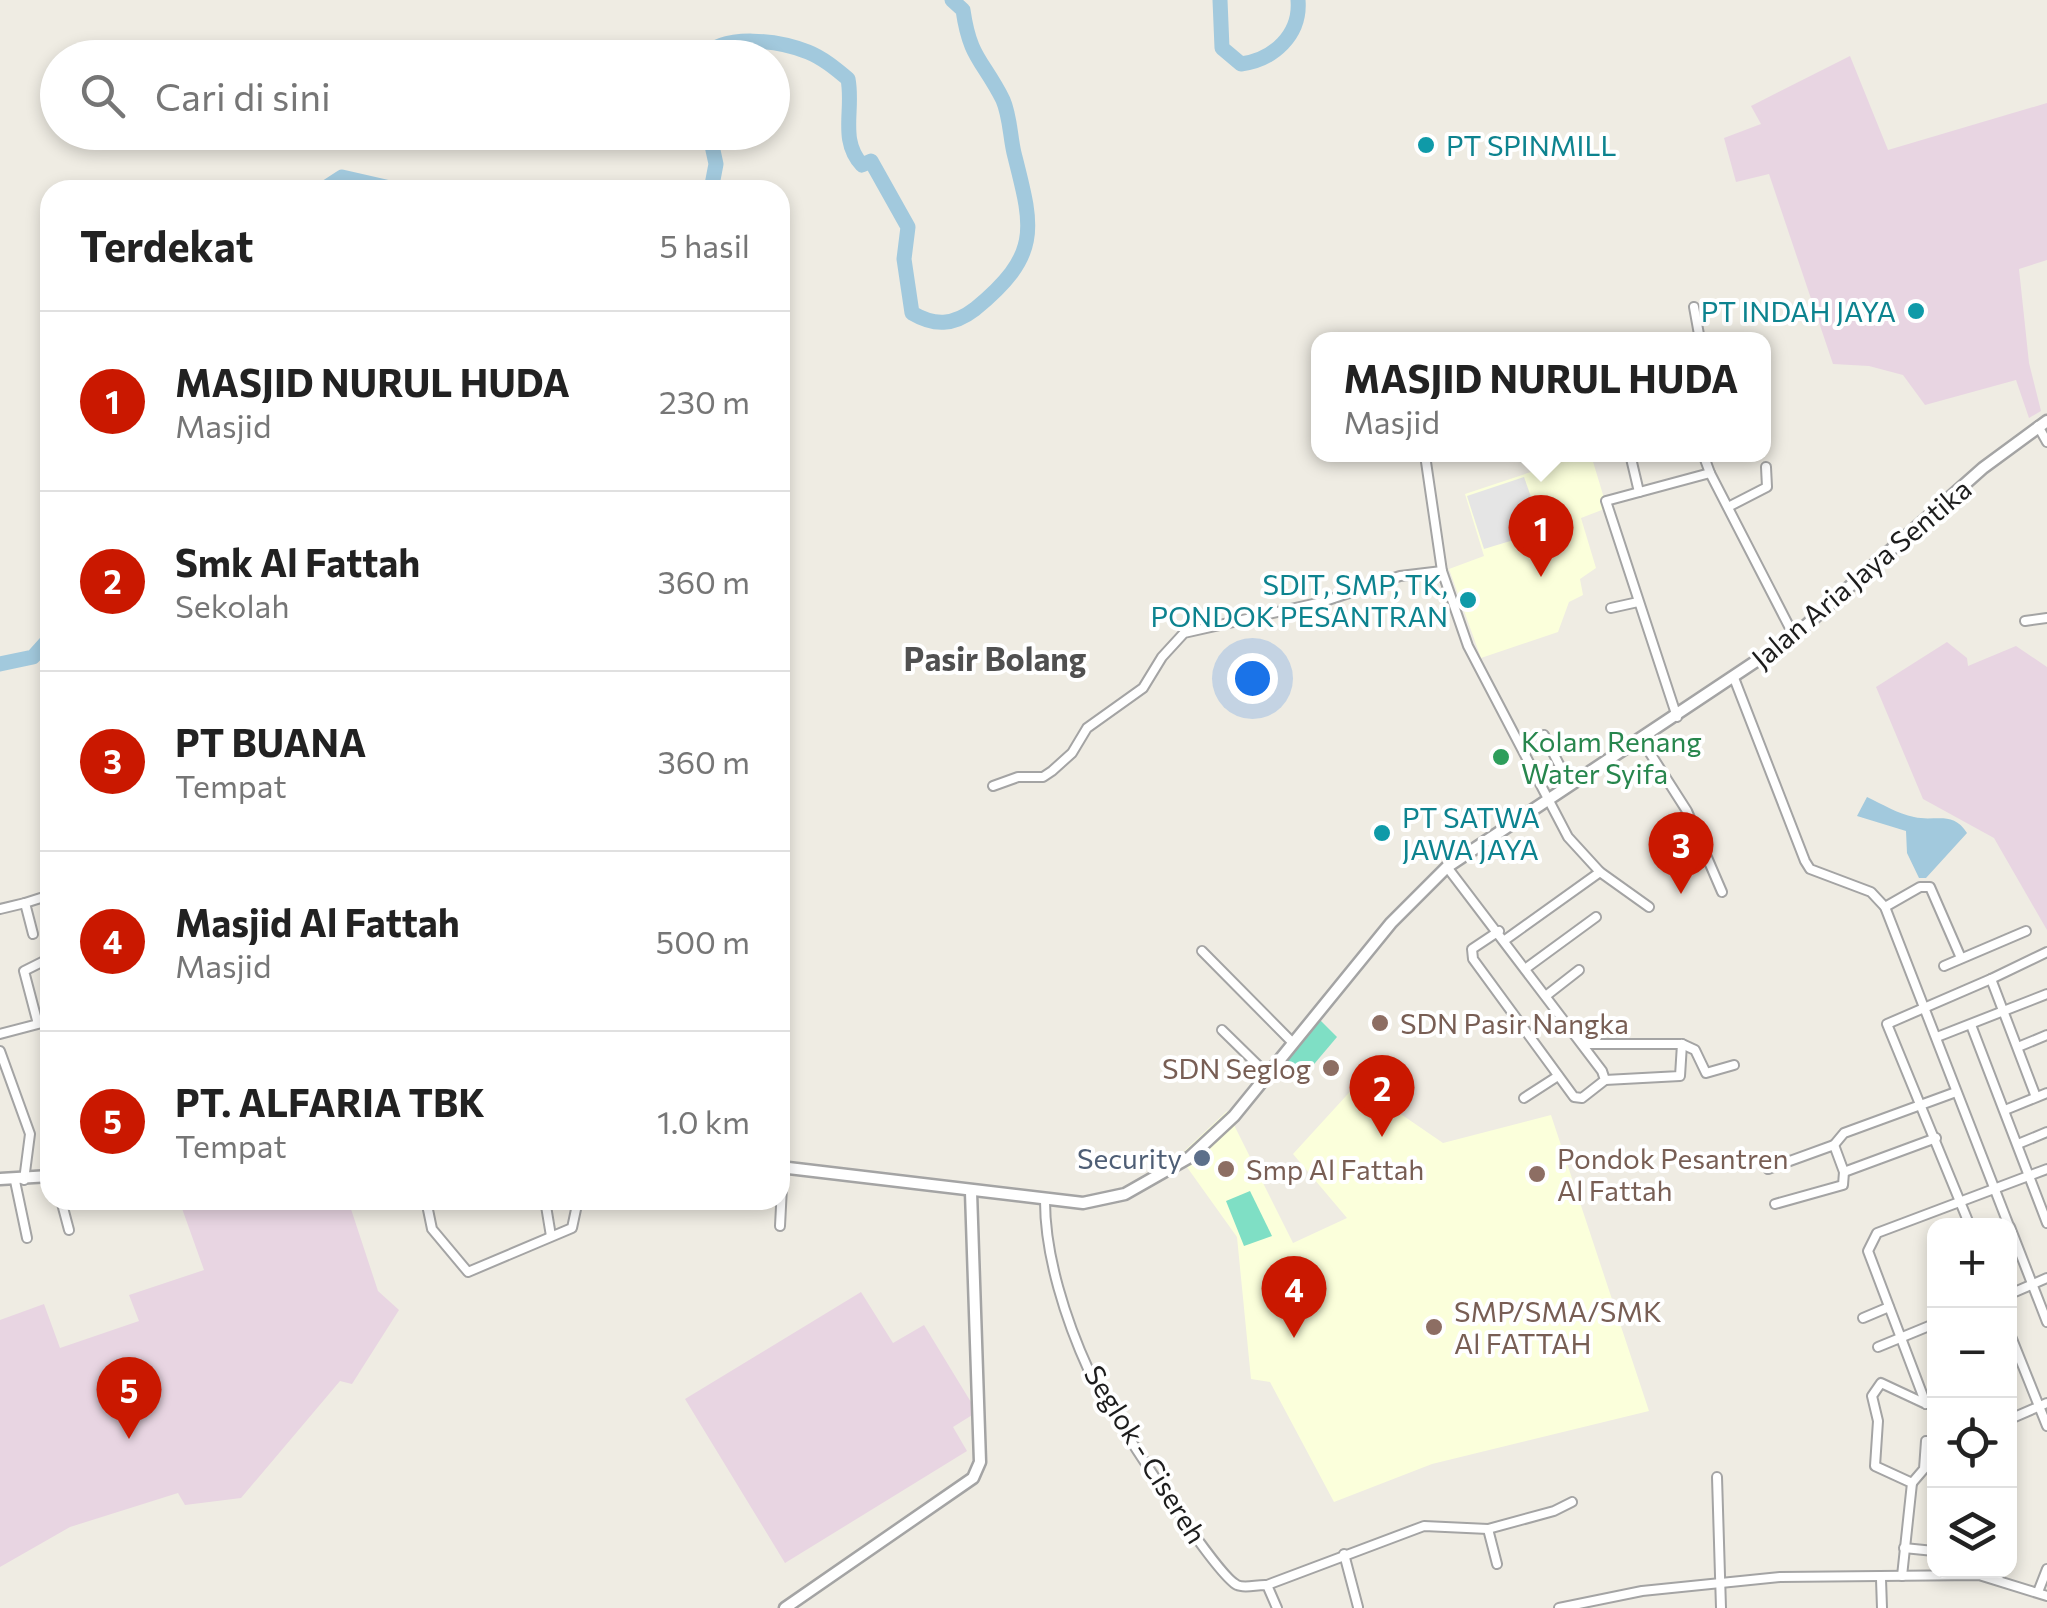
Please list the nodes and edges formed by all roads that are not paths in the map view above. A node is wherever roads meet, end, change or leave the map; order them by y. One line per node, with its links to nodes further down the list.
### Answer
1 (1694, 307): 2 (street)
2 (1699, 332)
3 (2042, 424): 4 (street); 17 (street, Jalan Aria Jaya Sentika)
4 (2047, 442)
5 (1426, 462): 12 (street)
6 (1632, 462): 10 (street)
7 (1706, 462): 9 (street)
8 (1766, 467): 11 (street)
9 (1710, 473): 10 (street); 11 (street)
10 (1639, 492): 13 (street)
11 (1728, 507): 17 (street)
12 (1442, 571): 23 (street); 24 (street)
13 (1638, 602): 14 (street); 19 (street)
14 (1611, 608)
15 (2047, 618): 16 (street)
16 (2025, 621)
17 (1794, 636): 18 (street, Jalan Aria Jaya Sentika)
18 (1734, 678): 19 (street, Jalan Aria Jaya Sentika); 30 (street)
19 (1677, 716): 21 (street, Jalan Aria Jaya Sentika)
20 (1544, 735): 22 (street)
21 (1641, 739): 22 (street, Jalan Aria Jaya Sentika); 27 (street)
22 (1570, 784): 24 (street, Jalan Aria Jaya Sentika)
23 (993, 786)
24 (1550, 798): 25 (street, Jalan Aria Jaya Sentika); 26 (street)
25 (1447, 866): 34 (street); 55 (street, Jalan Aria Jaya Sentika)
26 (1600, 872): 32 (street); 37 (street)
27 (1722, 892)
28 (40, 898): 29 (street)
29 (26, 903): 31 (street); 36 (street)
30 (1886, 907): 40 (street); 48 (street)
31 (0, 908)
32 (1650, 908)
33 (1596, 918): 43 (street)
34 (1499, 931): 37 (street); 62 (street)
35 (2026, 931): 40 (street)
36 (33, 934)
37 (1506, 940): 43 (street)
38 (1202, 951): 55 (street)
39 (2047, 952): 45 (street)
40 (1961, 958): 42 (street)
41 (40, 963): 52 (street)
42 (1944, 966)
43 (1525, 969): 47 (street)
44 (1579, 970): 47 (street)
45 (1991, 979): 48 (street); 49 (street)
46 (2047, 994): 49 (street)
47 (1547, 995): 56 (street)
48 (1924, 1007): 54 (street); 68 (street)
49 (2004, 1011): 50 (street); 58 (street)
50 (1971, 1025): 54 (street); 69 (street)
51 (1222, 1030): 61 (street)
52 (0, 1034)
53 (2047, 1035): 58 (street)
54 (1937, 1037): 64 (street)
55 (1292, 1043): 61 (street, Jalan Aria Jaya Sentika)
56 (1584, 1044): 57 (street); 63 (street)
57 (1682, 1044): 60 (street); 63 (street)
58 (2018, 1047): 66 (street)
59 (0, 1051): 81 (street)
60 (1734, 1066)
61 (1268, 1075): 84 (street, Jalan Aria Jaya Sentika)
62 (1558, 1076): 63 (street); 67 (street)
63 (1605, 1080)
64 (1956, 1092): 68 (street); 82 (street)
65 (2047, 1092): 66 (street)
66 (2036, 1097): 69 (street)
67 (1524, 1098)
68 (1922, 1104): 71 (street); 73 (street)
69 (2005, 1110): 72 (street)
70 (2047, 1132): 72 (street)
71 (1936, 1138): 77 (street); 86 (street)
72 (2018, 1144): 78 (street)
73 (1834, 1146): 75 (street); 77 (street)
74 (790, 1168): 83 (street, Jalan Aria Jaya Sentika)
75 (1768, 1169)
76 (2047, 1169): 78 (street)
77 (1844, 1172): 85 (street)
78 (2029, 1176): 82 (street); 94 (street)
79 (40, 1177): 81 (street)
80 (0, 1179): 81 (street)
81 (20, 1180): 98 (street)
82 (1996, 1189): 86 (street); 93 (street)
83 (970, 1192): 84 (street, Jalan Aria Jaya Sentika); 131 (street)
84 (1046, 1201): 128 (street, Seglok - Cisereh)
85 (1775, 1204)
86 (1962, 1204): 92 (street); 103 (street)
87 (63, 1210): 96 (street)
88 (428, 1210): 97 (street)
89 (547, 1210): 97 (street)
90 (576, 1210): 97 (street)
91 (780, 1210): 95 (street)
92 (1967, 1218)
93 (2006, 1218)
94 (2047, 1223)
95 (780, 1226)
96 (69, 1230)
97 (551, 1236)
98 (27, 1238)
99 (2017, 1247): 101 (street)
100 (2047, 1278): 101 (street)
101 (2032, 1285): 102 (street); 105 (street)
102 (2017, 1291)
103 (1890, 1307): 104 (street); 107 (street)
104 (1863, 1318)
105 (2047, 1322)
106 (1927, 1328): 107 (street)
107 (1902, 1339): 108 (street); 110 (street)
108 (1878, 1346)
109 (2017, 1348): 112 (street)
110 (1928, 1398)
111 (1927, 1402): 117 (street)
112 (2044, 1404): 113 (street); 114 (street)
113 (2017, 1416)
114 (2047, 1426)
115 (1926, 1441): 117 (street)
116 (1717, 1478): 127 (street)
117 (1912, 1483): 120 (street)
118 (1572, 1502): 119 (street)
119 (1488, 1529): 122 (street); 123 (street)
120 (1904, 1548): 121 (street); 125 (street)
121 (1927, 1550)
122 (1344, 1554): 128 (street); 130 (street)
123 (1497, 1564)
124 (2047, 1569): 129 (street)
125 (1902, 1576): 126 (street); 129 (street)
126 (1881, 1579): 127 (street); 135 (street)
127 (1717, 1581): 133 (street); 134 (street)
128 (1267, 1585): 132 (street)
129 (2043, 1594)
130 (1358, 1607)
131 (785, 1608)
132 (1277, 1608)
133 (1560, 1608)
134 (1721, 1608)
135 (1882, 1608)

